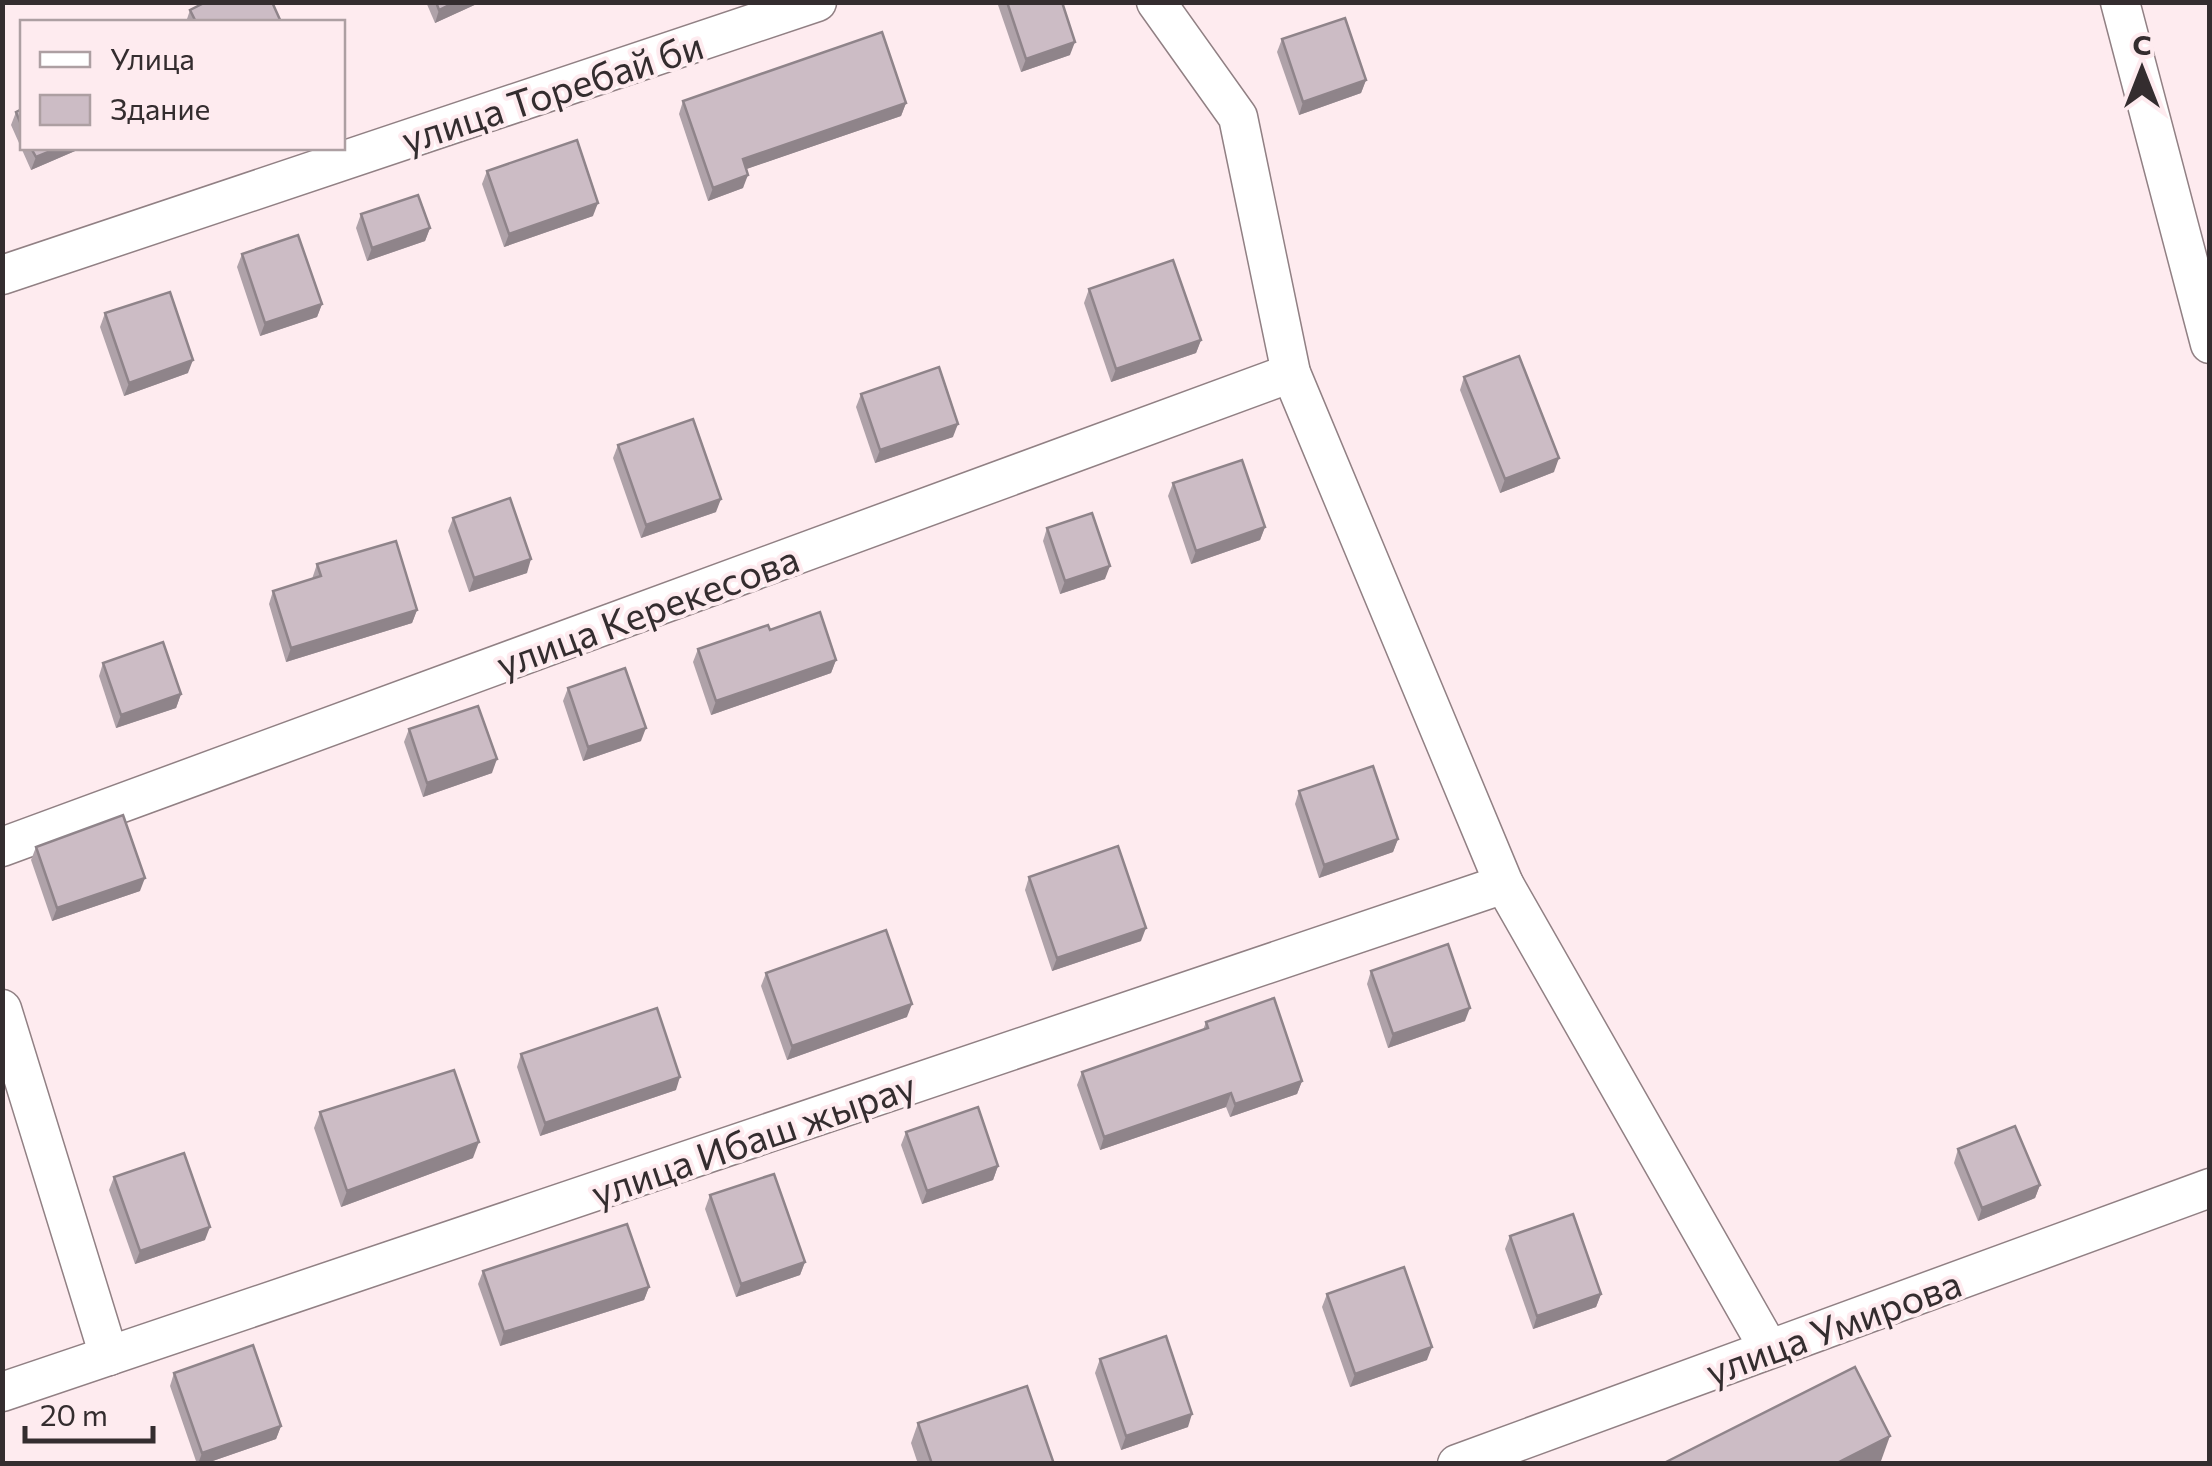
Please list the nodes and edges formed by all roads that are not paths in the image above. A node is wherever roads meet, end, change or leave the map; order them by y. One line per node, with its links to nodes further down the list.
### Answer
1 (817, 2): 4 (street, улица Торебай би)
2 (1156, 2): 6 (street)
3 (2120, 2): 5 (street)
4 (2, 275)
5 (2210, 344)
6 (1291, 373): 7 (street, улица Керекесова); 8 (street)
7 (2, 847)
8 (1504, 884): 11 (street); 12 (street, улица Ибаш жырау)
9 (2, 1008): 12 (street)
10 (2210, 1188): 11 (street, улица Умирова)
11 (1769, 1349): 14 (street, улица Умирова)
12 (109, 1356): 13 (street, улица Ибаш жырау)
13 (2, 1392)
14 (1456, 1464)

